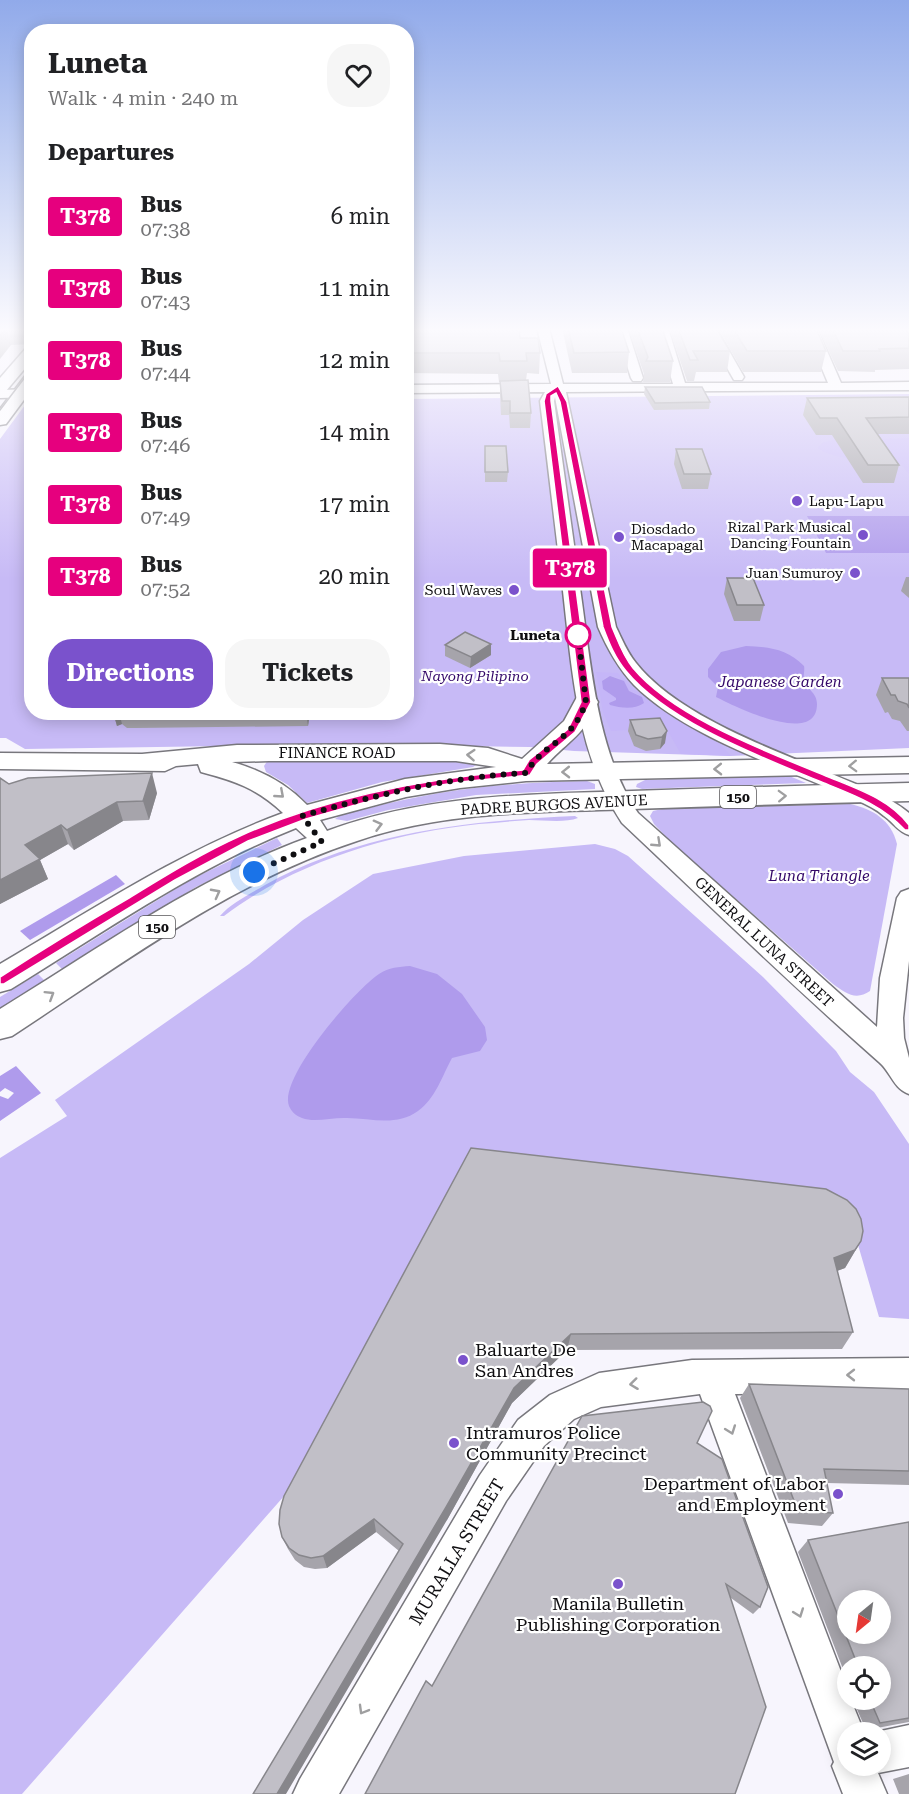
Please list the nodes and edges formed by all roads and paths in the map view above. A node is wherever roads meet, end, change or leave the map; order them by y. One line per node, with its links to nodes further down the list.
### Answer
1 (558, 412): 3 (street, GENERAL LUNA STREET)
2 (560, 412): 8 (street)
3 (586, 702): 9 (street, GENERAL LUNA STREET); 10 (main road)
4 (268, 754): 6 (main road, FINANCE ROAD); 10 (main road, FINANCE ROAD, one-way to 4); 11 (main road)
5 (0, 761): 6 (main road, FINANCE ROAD)
6 (145, 762): 11 (main road, FINANCE ROAD)
7 (909, 765): 8 (main road, PADRE BURGOS AVENUE / 150, one-way to 8)
8 (798, 768): 9 (main road, PADRE BURGOS AVENUE / 150, one-way to 9); 13 (street)
9 (606, 771): 10 (main road, PADRE BURGOS AVENUE / 150, one-way to 10); 14 (street, GENERAL LUNA STREET)
10 (526, 773): 15 (main road, PADRE BURGOS AVENUE / 150)
11 (257, 779): 15 (main road, FINANCE ROAD, one-way to 15)
12 (909, 792): 13 (main road, PADRE BURGOS AVENUE / 150)
13 (859, 793): 14 (main road, PADRE BURGOS AVENUE / 150, one-way to 13); 16 (street)
14 (618, 800): 17 (main road, PADRE BURGOS AVENUE / 150, one-way to 14); 21 (street, GENERAL LUNA STREET, one-way to 21)
15 (302, 816): 17 (main road, FINANCE ROAD); 19 (main road, PADRE BURGOS AVENUE / 150)
16 (909, 827)
17 (322, 842): 22 (main road, PADRE BURGOS AVENUE / 150, one-way to 17)
18 (909, 898): 20 (street)
19 (0, 981)
20 (890, 1002): 21 (street); 23 (street)
21 (837, 1009): 23 (street, GENERAL LUNA STREET)
22 (0, 1026)
23 (894, 1058): 24 (street, GENERAL LUNA STREET)
24 (909, 1082)
25 (909, 1375): 26 (street, MURALLA STREET, one-way to 26)
26 (711, 1376): 27 (street, one-way to 27); 31 (street, MURALLA STREET, one-way to 31)
27 (839, 1722)
28 (909, 1746): 29 (street)
29 (891, 1750)
30 (858, 1776): 32 (street)
31 (315, 1794)
32 (865, 1794)

